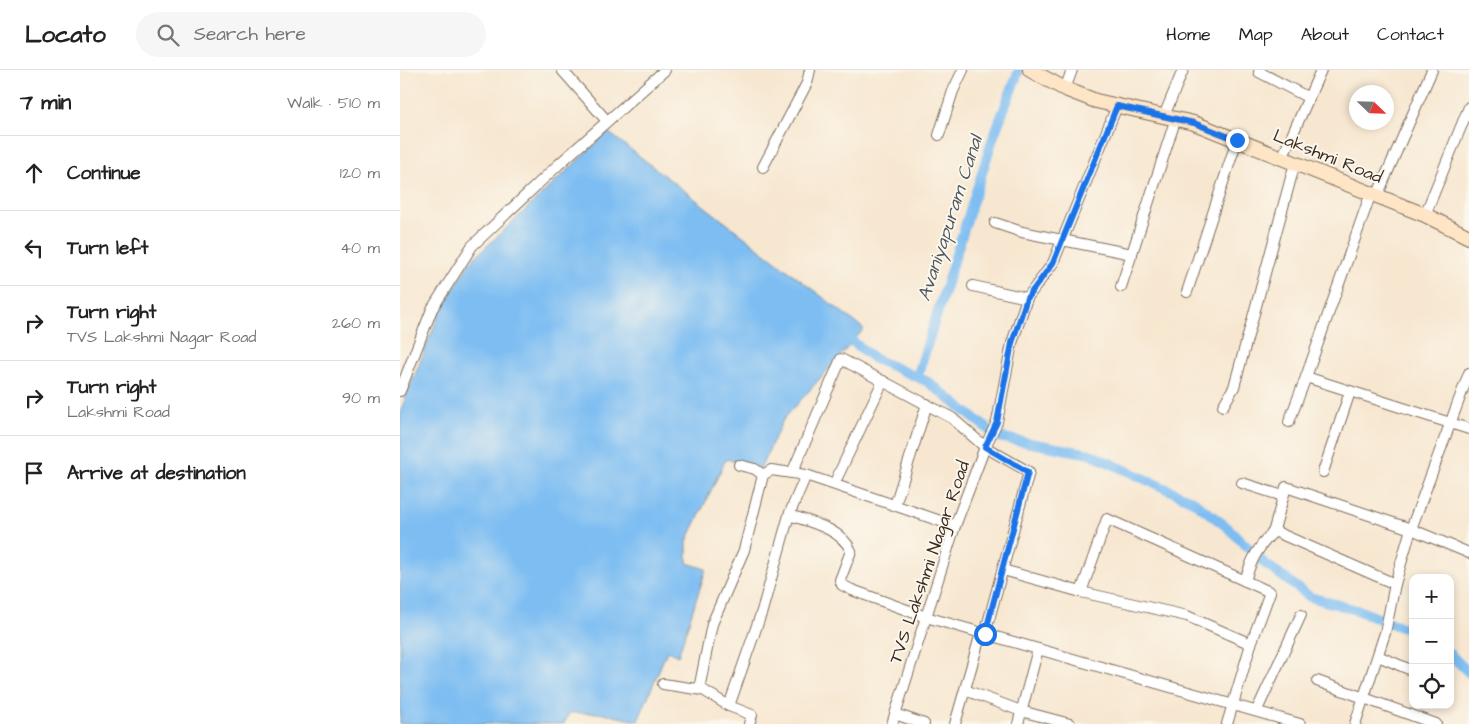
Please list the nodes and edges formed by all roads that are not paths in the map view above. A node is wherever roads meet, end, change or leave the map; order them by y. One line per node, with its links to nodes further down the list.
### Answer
1 (562, 70): 16 (street)
2 (665, 70): 16 (street)
3 (810, 70): 20 (street)
4 (963, 70): 17 (street)
5 (1030, 70): 11 (street, Lakshmi Road)
6 (1072, 70): 11 (street)
7 (1183, 70): 15 (street)
8 (1322, 70): 12 (street)
9 (1432, 70): 21 (street)
10 (1257, 71): 12 (street)
11 (1065, 89): 13 (street, Lakshmi Road)
12 (1309, 98): 19 (street)
13 (1117, 106): 15 (street, Lakshmi Road); 25 (street, TVS Lakshmi Nagar Road)
14 (1469, 107): 22 (street)
15 (1170, 117): 18 (street, Lakshmi Road); 26 (street)
16 (607, 121): 34 (street)
17 (939, 135)
18 (1237, 140): 19 (street, Lakshmi Road); 29 (street)
19 (1289, 161): 21 (street, Lakshmi Road); 37 (street)
20 (763, 167)
21 (1374, 195): 22 (street, Lakshmi Road); 32 (street)
22 (1425, 215): 24 (street, Lakshmi Road)
23 (995, 223): 25 (street)
24 (1469, 237)
25 (1063, 239): 26 (street); 30 (street, TVS Lakshmi Nagar Road)
26 (1132, 254): 28 (street)
27 (973, 286): 30 (street)
28 (1121, 287)
29 (1187, 292)
30 (1027, 298): 41 (street, TVS Lakshmi Nagar Road)
31 (1469, 373): 39 (street)
32 (1306, 377): 35 (street); 38 (street)
33 (883, 381): 36 (street); 44 (street); 48 (street)
34 (400, 391)
35 (1350, 392): 39 (street); 43 (street)
36 (927, 404): 41 (street); 50 (street)
37 (1223, 406)
38 (1289, 422)
39 (1451, 425): 40 (street); 53 (street)
40 (1469, 429)
41 (985, 447): 52 (street, TVS Lakshmi Nagar Road); 56 (street)
42 (739, 465): 46 (street)
43 (1323, 472)
44 (792, 474): 45 (street); 46 (street)
45 (806, 474): 48 (street); 51 (street)
46 (763, 475): 69 (street)
47 (1242, 483): 49 (street)
48 (834, 484): 50 (street)
49 (1283, 496): 53 (street); 54 (street)
50 (896, 505): 52 (street)
51 (789, 516): 61 (street); 72 (street)
52 (956, 526): 61 (street, TVS Lakshmi Nagar Road)
53 (1411, 529): 55 (street); 58 (street)
54 (1273, 533): 57 (street); 58 (street)
55 (1469, 553)
56 (1003, 570): 59 (street); 62 (street)
57 (1245, 581): 59 (street); 63 (street)
58 (1395, 584): 65 (street)
59 (1081, 592): 63 (street)
60 (1301, 615): 74 (street)
61 (926, 617): 62 (street); 76 (street, TVS Lakshmi Nagar Road)
62 (983, 633): 64 (street); 70 (street)
63 (1251, 644): 73 (street)
64 (1038, 649): 73 (street); 75 (street)
65 (1378, 656): 66 (street); 71 (street)
66 (1409, 670)
67 (1317, 681): 71 (street)
68 (663, 684): 69 (street)
69 (703, 690): 72 (street)
70 (965, 690): 75 (street); 80 (street)
71 (1364, 697): 85 (street); 86 (street)
72 (729, 706): 77 (street)
73 (1233, 706): 74 (street); 83 (street)
74 (1256, 710): 84 (street)
75 (1021, 711): 81 (street); 82 (street)
76 (895, 714): 78 (street, TVS Lakshmi Nagar Road); 79 (street)
77 (749, 724)
78 (892, 724)
79 (924, 724)
80 (955, 724)
81 (1018, 724)
82 (1070, 724)
83 (1227, 724)
84 (1300, 724)
85 (1354, 724)
86 (1436, 724)

